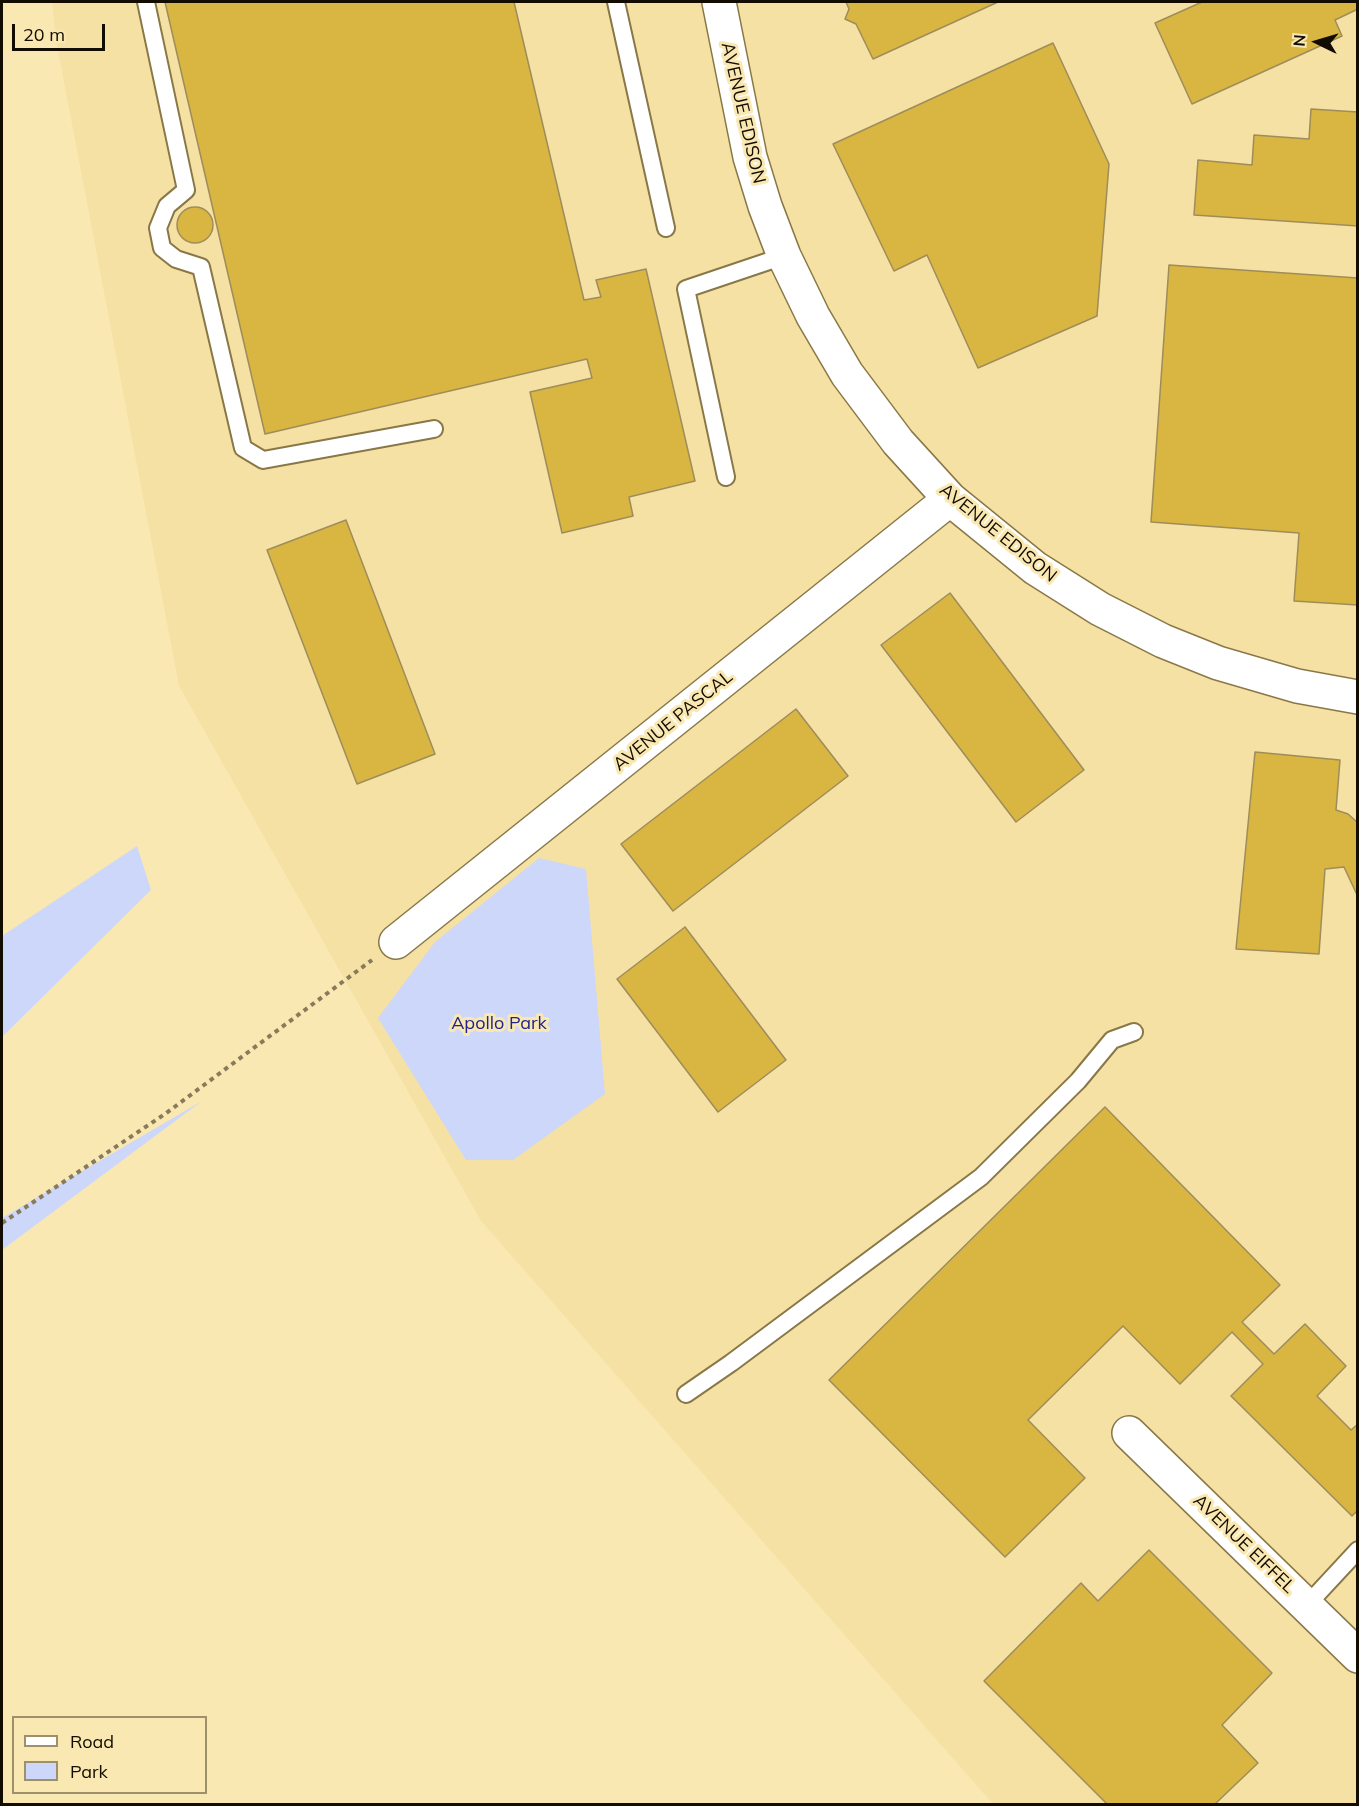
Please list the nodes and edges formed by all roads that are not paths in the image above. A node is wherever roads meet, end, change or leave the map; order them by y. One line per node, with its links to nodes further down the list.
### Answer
1 (146, 2): 6 (lane)
2 (616, 2): 4 (lane)
3 (725, 4): 5 (street, AVENUE EDISON)
4 (666, 228)
5 (784, 256): 7 (lane); 8 (street, AVENUE EDISON)
6 (434, 429)
7 (726, 477)
8 (950, 499): 9 (street, AVENUE EDISON); 10 (street, AVENUE PASCAL)
9 (1358, 697)
10 (396, 942)
11 (1134, 1032): 12 (lane)
12 (687, 1394)
13 (1129, 1433): 15 (street, AVENUE EIFFEL)
14 (1355, 1559): 15 (lane)
15 (1307, 1605): 16 (street, AVENUE EIFFEL)
16 (1358, 1656)

